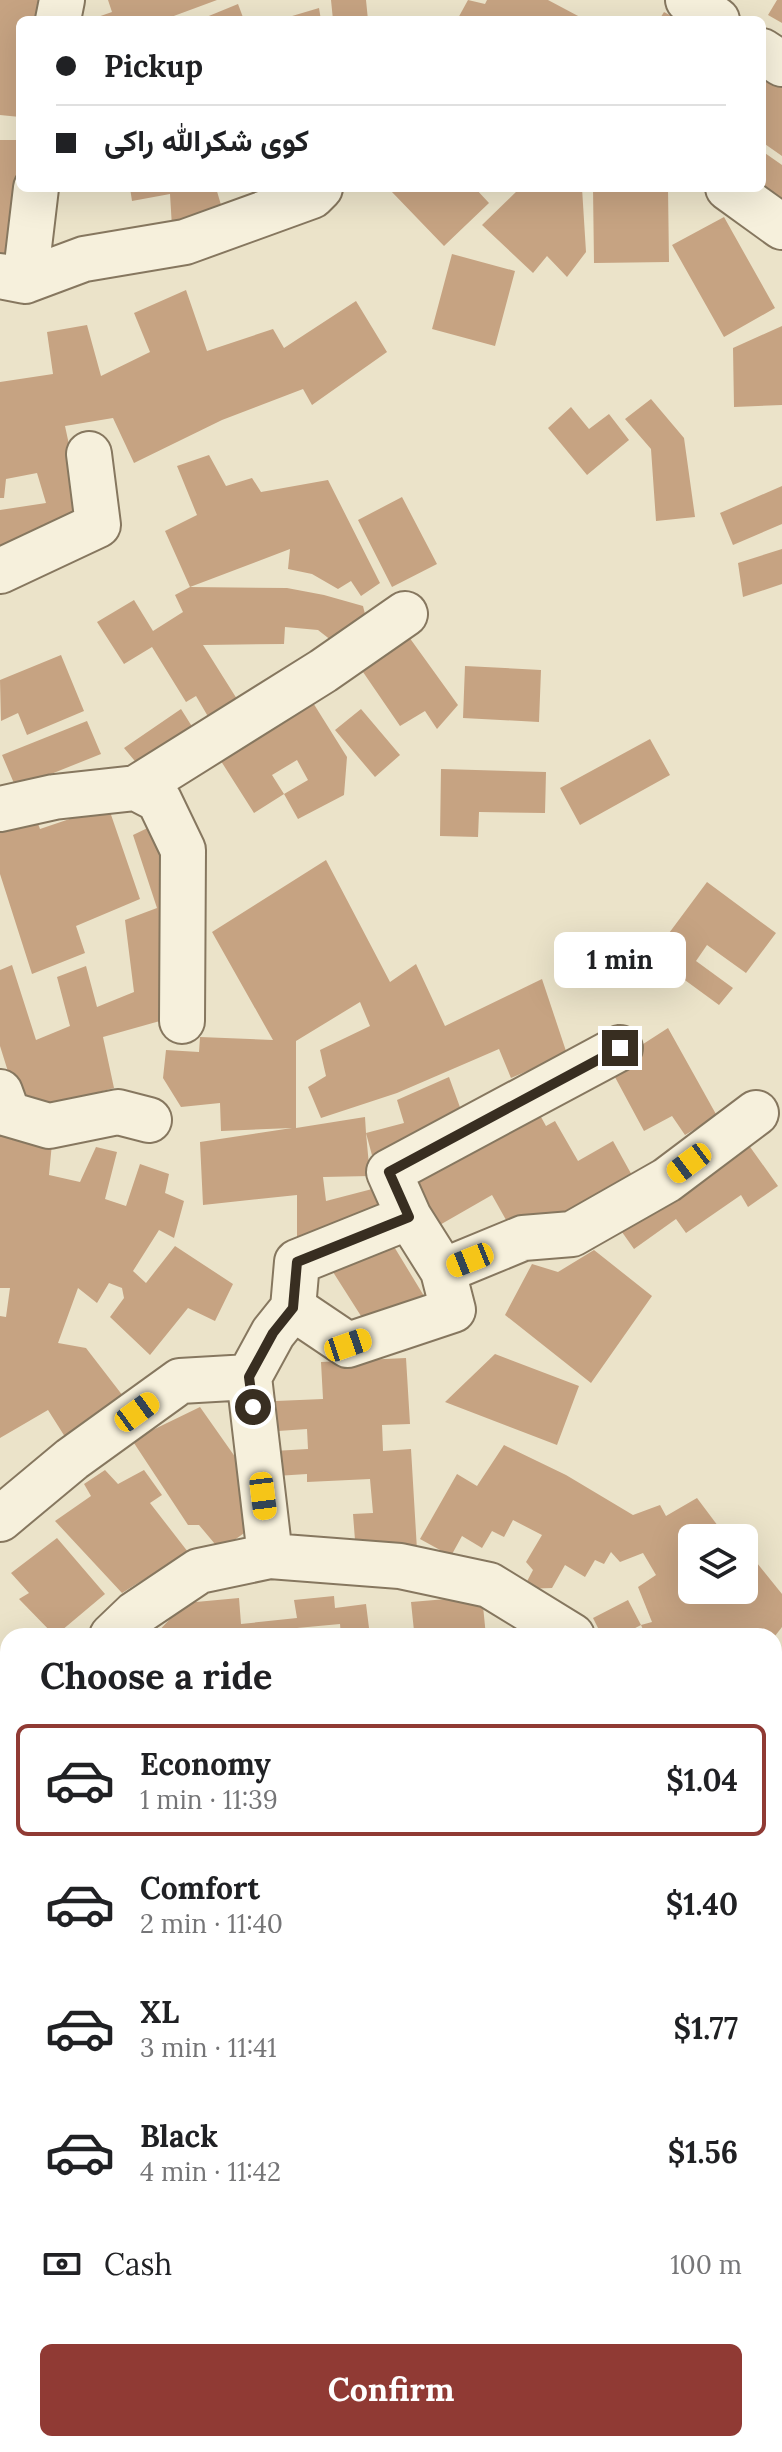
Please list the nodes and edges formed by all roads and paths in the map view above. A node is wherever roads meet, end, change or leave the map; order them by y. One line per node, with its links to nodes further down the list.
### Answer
1 (688, 0): 2 (street)
2 (711, 16)
3 (35, 192): 8 (street)
4 (316, 192): 6 (street)
5 (734, 192): 7 (street)
6 (236, 205): 8 (street)
7 (782, 227)
8 (13, 278)
9 (89, 454): 10 (street)
10 (0, 571)
11 (405, 614): 12 (street)
12 (136, 788): 13 (street); 14 (street)
13 (0, 809)
14 (182, 1021)
15 (620, 1048): 19 (street)
16 (0, 1092): 18 (street)
17 (756, 1113): 20 (street)
18 (149, 1120)
19 (409, 1217): 20 (street); 21 (street)
20 (443, 1271): 21 (street)
21 (293, 1308): 22 (street)
22 (249, 1377): 23 (street); 24 (street)
23 (0, 1519)
24 (270, 1556): 25 (street); 26 (street)
25 (120, 1628)
26 (559, 1628)

